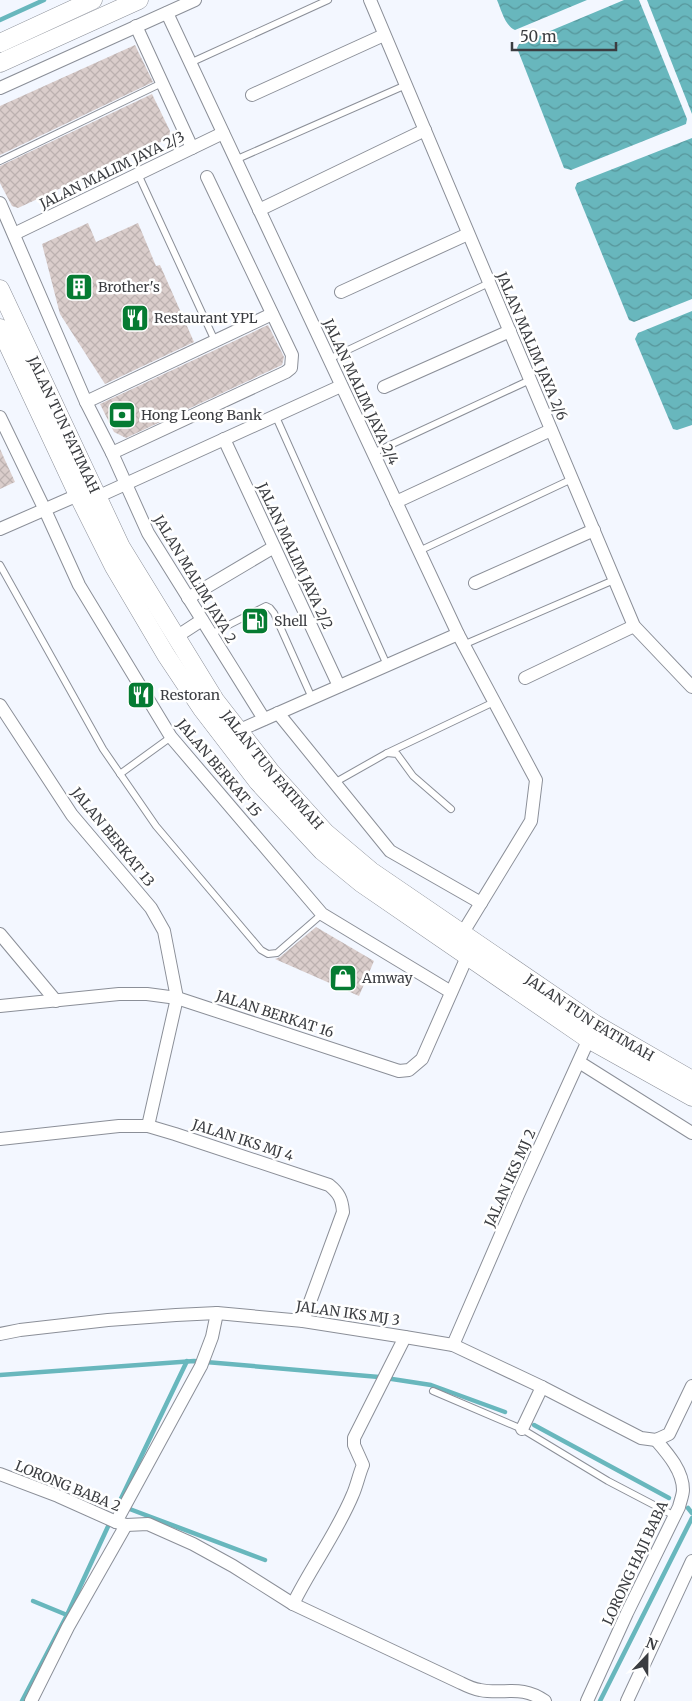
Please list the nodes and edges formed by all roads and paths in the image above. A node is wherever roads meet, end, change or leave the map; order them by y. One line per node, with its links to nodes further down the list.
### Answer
1 (93, 0): 9 (main road)
2 (139, 0): 11 (main road)
3 (194, 0): 6 (street)
4 (328, 0): 10 (lane)
5 (370, 0): 8 (street, JALAN MALIM JAYA 2/6)
6 (167, 13): 7 (street); 10 (street, JALAN MALIM JAYA 2/4)
7 (136, 26): 12 (street); 14 (street)
8 (384, 35): 13 (street, JALAN MALIM JAYA 2/6); 15 (street)
9 (0, 43)
10 (190, 62): 17 (street, JALAN MALIM JAYA 2/4)
11 (0, 63)
12 (162, 83): 18 (street); 20 (lane)
13 (406, 85): 16 (street, JALAN MALIM JAYA 2/6); 19 (lane)
14 (0, 88)
15 (252, 95)
16 (425, 130): 24 (street); 26 (street, JALAN MALIM JAYA 2/6)
17 (223, 133): 18 (street, JALAN MALIM JAYA 2/3); 19 (street, JALAN MALIM JAYA 2/4)
18 (192, 148): 21 (street, JALAN MALIM JAYA 2/3)
19 (236, 160): 24 (street, JALAN MALIM JAYA 2/4)
20 (0, 161)
21 (138, 174): 25 (street, JALAN MALIM JAYA 2/3); 33 (lane)
22 (207, 177): 30 (street)
23 (0, 203): 25 (street, JALAN MALIM JAYA 2)
24 (259, 210): 34 (street, JALAN MALIM JAYA 2/4)
25 (14, 234): 38 (street, JALAN MALIM JAYA 2)
26 (468, 234): 27 (street, JALAN MALIM JAYA 2/6); 29 (street)
27 (489, 283): 32 (street, JALAN MALIM JAYA 2/6); 34 (lane)
28 (0, 289): 48 (main road, JALAN TUN FATIMAH)
29 (341, 292)
30 (272, 314): 33 (street); 43 (street)
31 (0, 328): 47 (main road, JALAN TUN FATIMAH)
32 (510, 331): 35 (street, JALAN MALIM JAYA 2/6); 37 (street)
33 (215, 341): 38 (street)
34 (329, 359): 36 (street, JALAN MALIM JAYA 2/4)
35 (530, 380): 41 (street, JALAN MALIM JAYA 2/6); 44 (lane)
36 (341, 386): 40 (street); 44 (street, JALAN MALIM JAYA 2/4)
37 (384, 387)
38 (86, 402): 43 (street, JALAN MALIM JAYA 2)
39 (0, 417): 50 (street, JALAN BERKAT 15)
40 (276, 417): 42 (street); 64 (lane)
41 (551, 430): 45 (street, JALAN MALIM JAYA 2/6); 49 (street)
42 (224, 439): 46 (street); 53 (street, JALAN MALIM JAYA 2/2)
43 (112, 453): 46 (street, JALAN MALIM JAYA 2)
44 (373, 453): 49 (street, JALAN MALIM JAYA 2/4)
45 (572, 479): 52 (street, JALAN MALIM JAYA 2/6); 54 (lane)
46 (126, 483): 48 (street); 58 (street, JALAN MALIM JAYA 2)
47 (78, 494): 50 (street); 73 (main road, JALAN TUN FATIMAH)
48 (97, 497): 62 (main road, JALAN TUN FATIMAH)
49 (396, 502): 54 (street, JALAN MALIM JAYA 2/4)
50 (45, 510): 51 (street); 74 (street, JALAN BERKAT 15)
51 (0, 530)
52 (594, 530): 56 (street, JALAN MALIM JAYA 2/6); 57 (street)
53 (274, 547): 58 (street); 66 (street, JALAN MALIM JAYA 2/2)
54 (419, 551): 63 (street, JALAN MALIM JAYA 2/4)
55 (0, 565): 76 (lane)
56 (614, 580): 60 (street, JALAN MALIM JAYA 2/6); 63 (lane)
57 (475, 583)
58 (188, 598): 59 (street, JALAN MALIM JAYA 2)
59 (202, 620): 61 (street, JALAN MALIM JAYA 2); 62 (street)
60 (634, 626): 65 (street); 67 (street, JALAN MALIM JAYA 2/6)
61 (211, 634): 68 (lane); 72 (street, JALAN MALIM JAYA 2)
62 (176, 637): 73 (main road, JALAN TUN FATIMAH)
63 (460, 639): 64 (street); 69 (street, JALAN MALIM JAYA 2/4)
64 (387, 665): 66 (street)
65 (525, 678)
66 (339, 686): 68 (street)
67 (692, 687)
68 (312, 698): 71 (street)
69 (494, 702): 75 (lane); 77 (street, JALAN MALIM JAYA 2/4)
70 (0, 705): 85 (street, JALAN BERKAT 13)
71 (278, 713): 72 (street); 78 (street)
72 (264, 719): 73 (street)
73 (232, 734): 83 (main road, JALAN TUN FATIMAH)
74 (171, 736): 76 (lane); 81 (street, JALAN BERKAT 15)
75 (387, 753): 78 (lane); 79 (lane)
76 (120, 774): 81 (lane)
77 (536, 780): 80 (street, JALAN BERKAT 16)
78 (334, 782): 80 (street)
79 (451, 809)
80 (481, 903): 83 (street, JALAN BERKAT 16)
81 (322, 914): 84 (street, JALAN BERKAT 15)
82 (0, 934): 86 (street)
83 (468, 943): 84 (street, JALAN BERKAT 16); 88 (main road, JALAN TUN FATIMAH)
84 (451, 992): 85 (street, JALAN BERKAT 16)
85 (177, 998): 86 (street, JALAN BERKAT 16); 92 (street)
86 (56, 1001): 87 (street, JALAN BERKAT 16)
87 (0, 1006)
88 (592, 1032): 89 (street, JALAN IKS MJ 2); 90 (main road, JALAN TUN FATIMAH); 91 (main road, JALAN TUN FATIMAH)
89 (579, 1062): 93 (street); 99 (street, JALAN IKS MJ 2)
90 (692, 1080)
91 (692, 1097)
92 (148, 1126): 94 (street, JALAN IKS MJ 4); 96 (street, JALAN IKS MJ 4)
93 (692, 1133)
94 (0, 1139)
95 (216, 1313): 96 (street, JALAN IKS MJ 3); 97 (street, JALAN IKS MJ 3); 107 (street)
96 (302, 1321): 98 (street, JALAN IKS MJ 3)
97 (0, 1334)
98 (405, 1337): 99 (street, JALAN IKS MJ 3); 109 (street)
99 (454, 1345): 101 (street, JALAN IKS MJ 3)
100 (692, 1386): 104 (street)
101 (542, 1387): 103 (street); 104 (street, JALAN IKS MJ 3)
102 (433, 1391): 103 (lane)
103 (522, 1429): 106 (lane)
104 (656, 1440): 106 (street, LORONG HAJI BABA)
105 (0, 1474): 107 (street, LORONG BABA 2)
106 (675, 1516): 112 (street, LORONG HAJI BABA)
107 (121, 1524): 109 (street); 110 (street)
108 (691, 1567): 113 (street)
109 (293, 1604): 111 (street)
110 (31, 1701)
111 (545, 1701)
112 (587, 1701)
113 (627, 1701)

